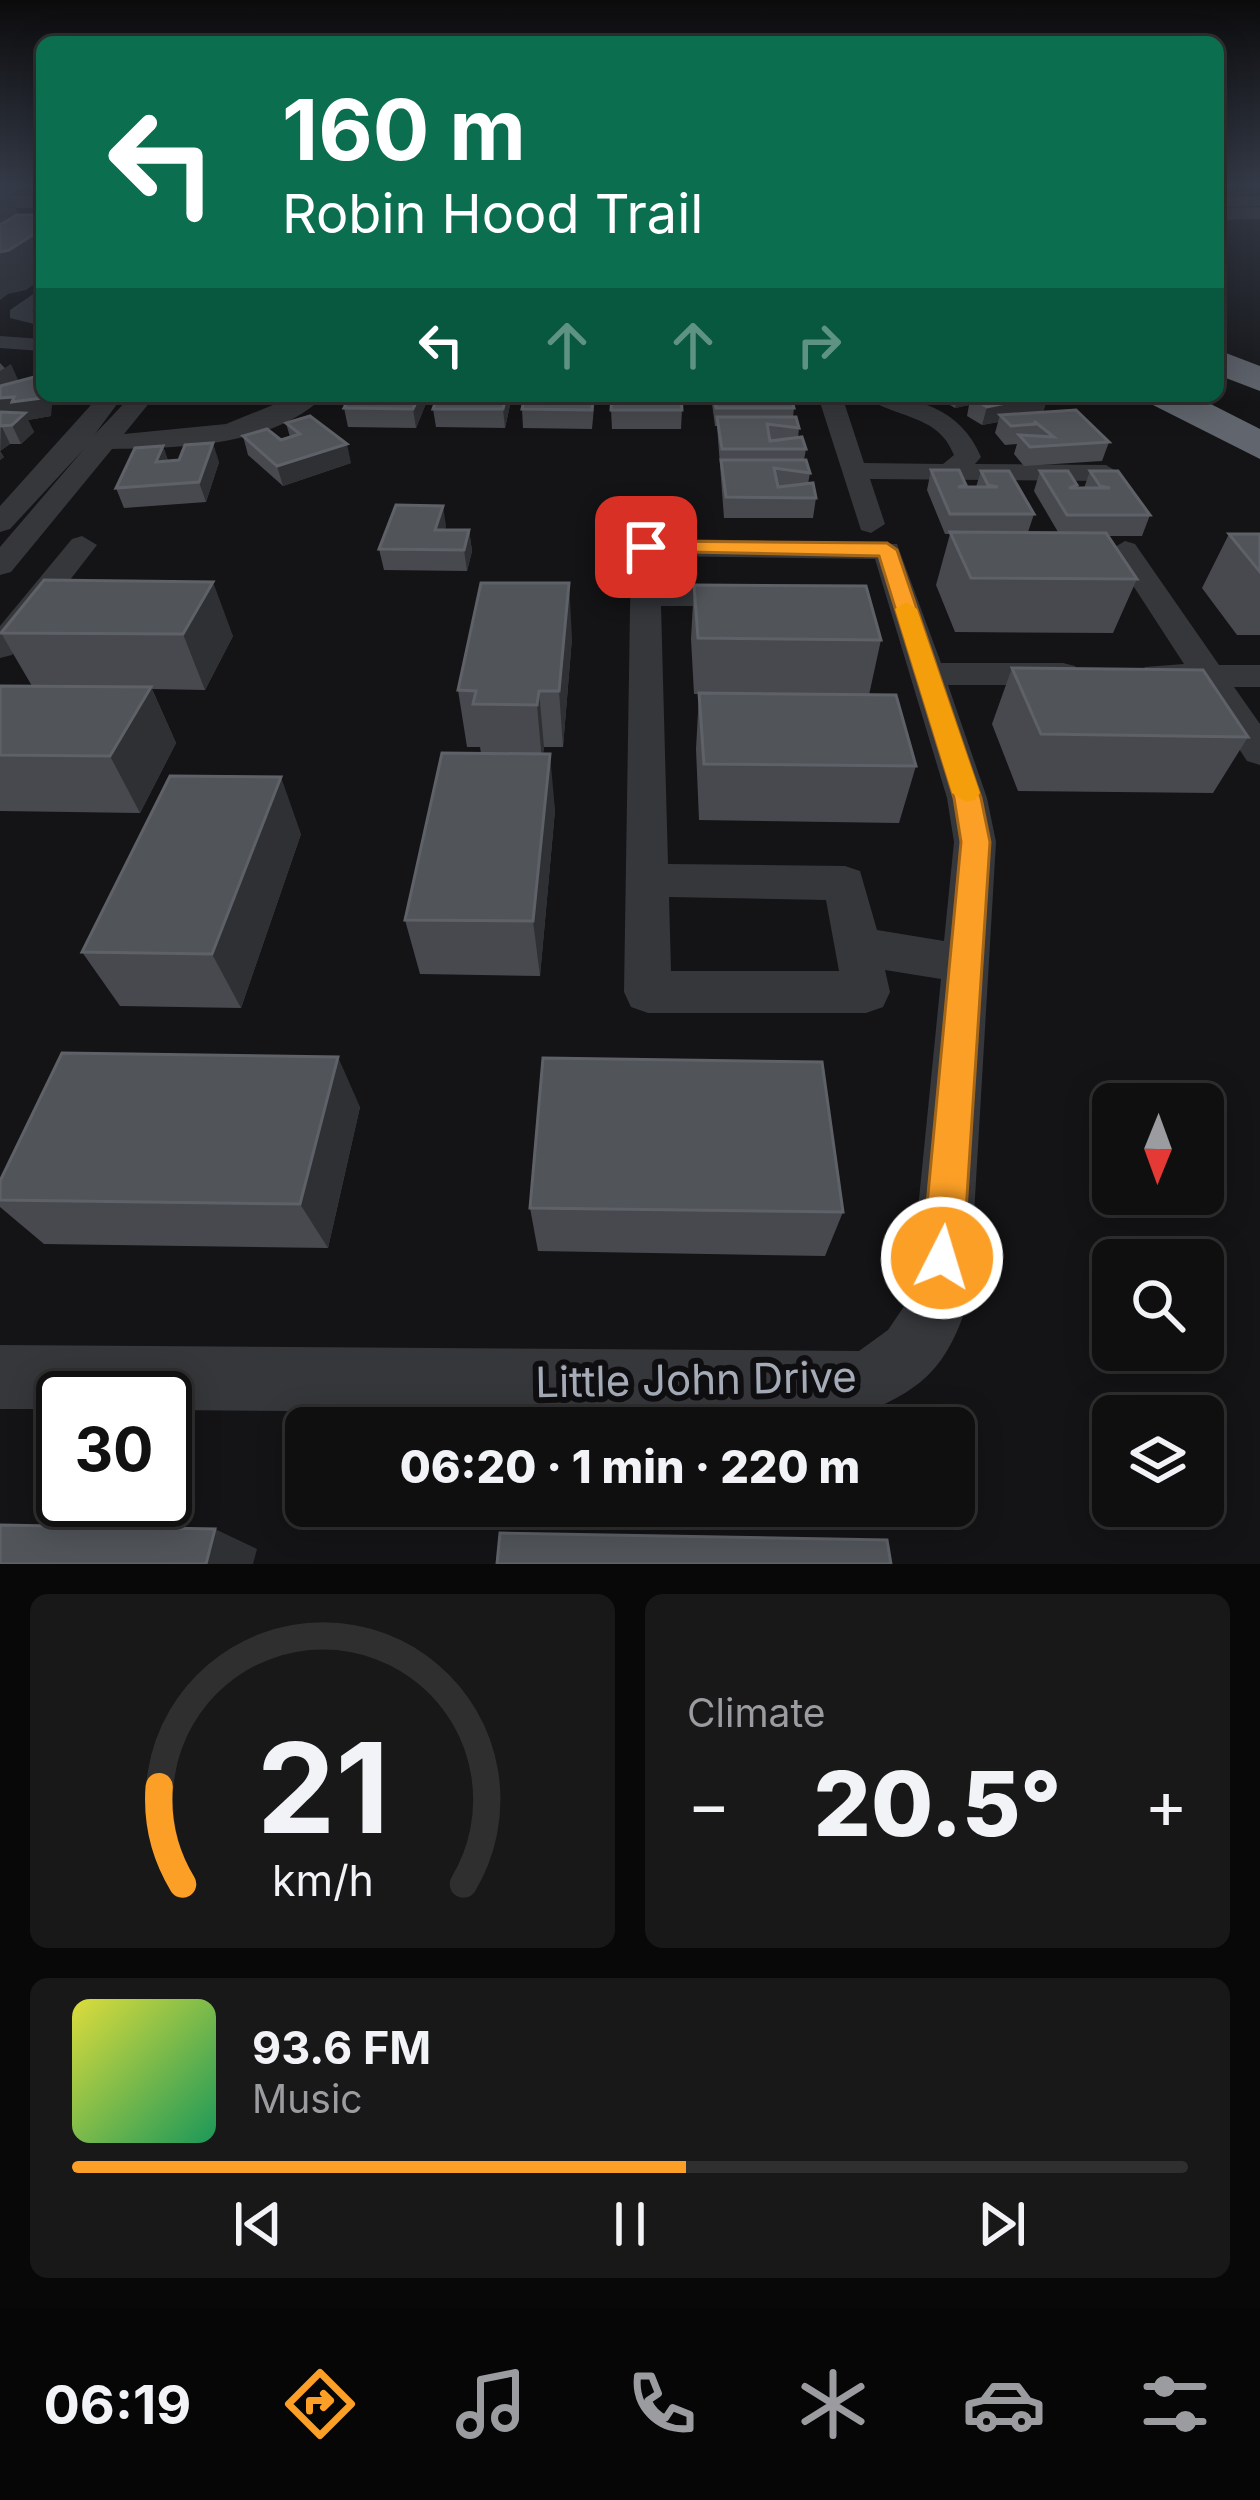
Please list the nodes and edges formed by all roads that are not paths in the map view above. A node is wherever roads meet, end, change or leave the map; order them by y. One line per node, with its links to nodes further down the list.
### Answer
1 (36, 299): 2 (street)
2 (36, 319)
3 (1224, 364): 4 (highway)
4 (1260, 380)
5 (1224, 387): 12 (highway)
6 (106, 402): 13 (street)
7 (138, 402): 14 (street)
8 (300, 402): 14 (street)
9 (832, 402): 16 (street)
10 (897, 402): 17 (street)
11 (1176, 402): 15 (highway)
12 (1260, 405)
13 (76, 442): 14 (street); 19 (street)
14 (108, 442): 23 (street)
15 (1260, 446)
16 (854, 471): 17 (street); 20 (street)
17 (949, 472): 18 (street)
18 (1106, 473)
19 (0, 524)
20 (879, 537): 24 (street); 27 (street)
21 (82, 545): 28 (street)
22 (1125, 550): 31 (street)
23 (0, 566)
24 (645, 596): 25 (street); 34 (street)
25 (786, 597)
26 (856, 598): 27 (street)
27 (903, 599): 30 (street)
28 (14, 611): 29 (street)
29 (0, 648)
30 (926, 674): 31 (street); 36 (street)
31 (1209, 675): 32 (street); 33 (street)
32 (1260, 676)
33 (1260, 752)
34 (646, 880): 35 (street); 35 (street)
35 (856, 946): 36 (street)
36 (967, 964): 37 (street, Little John Drive)
37 (0, 1377)

